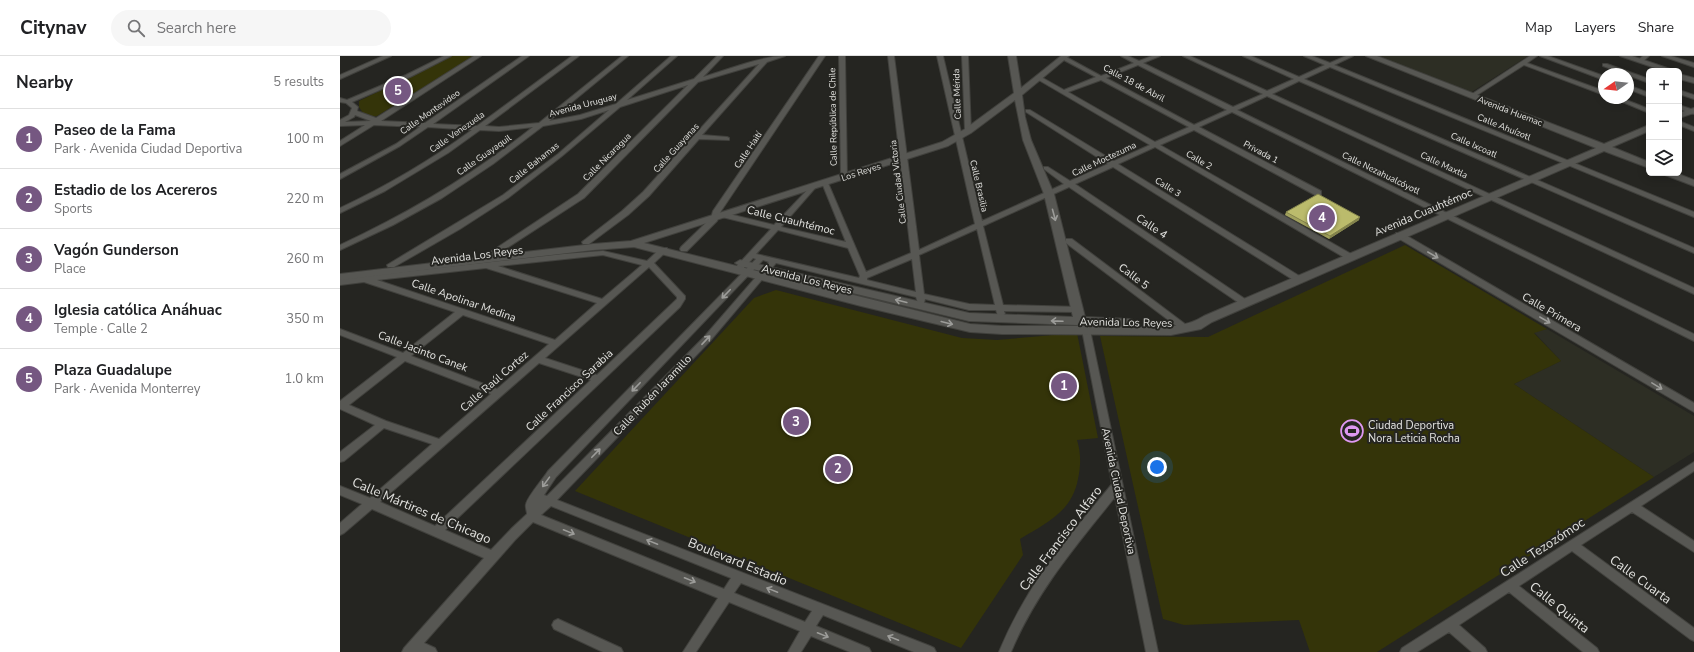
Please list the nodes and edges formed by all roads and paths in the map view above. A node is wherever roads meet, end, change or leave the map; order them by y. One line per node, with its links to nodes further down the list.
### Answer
1 (388, 56): 43 (street)
2 (448, 56): 62 (street)
3 (478, 56): 73 (street)
4 (526, 56): 76 (street, Calle Montevideo)
5 (576, 56): 78 (street, Calle Venezuela)
6 (625, 56): 75 (street, Calle Guayaquil)
7 (674, 56): 64 (street, Calle Bahamas)
8 (720, 56): 50 (street, Calle Nicaragua)
9 (782, 56): 31 (street, Avenida Uruguay)
10 (822, 56): 108 (street, Calle Haití)
11 (842, 56): 95 (street, Calle República de Chile)
12 (891, 56): 88 (street, Calle Ciudad Victoria)
13 (940, 56): 83 (street, Calle Brasilia)
14 (965, 56): 81 (street, Calle Mérida)
15 (1012, 56): 53 (street, Avenida Ciudad Deportiva)
16 (1019, 56): 53 (street, Avenida Ciudad Deportiva)
17 (1124, 56): 34 (street, Calle Nezahualcóyotl)
18 (1158, 56): 34 (street)
19 (1186, 56): 57 (street, Calle Maxtla)
20 (1246, 56): 48 (street, Calle Ixcoatl)
21 (1307, 56): 36 (street, Calle Ahuízotl)
22 (1350, 56): 36 (street, Calle Moctezuma)
23 (1370, 56): 59 (street, Avenida Huemac)
24 (1534, 56): 35 (street)
25 (1543, 56): 42 (street)
26 (1615, 56): 39 (street)
27 (1624, 56): 32 (street)
28 (1664, 56): 33 (street)
29 (1692, 56): 33 (street)
30 (1064, 57): 45 (street, Los Reyes); 46 (street, Calle 18 de Abril)
31 (768, 58): 50 (street, Avenida Uruguay); 82 (street, Calle Guayanas)
32 (1643, 58): 40 (street)
33 (1684, 62): 38 (street)
34 (1139, 63): 46 (street); 66 (street, Calle Nezahualcóyotl)
35 (1523, 63): 54 (street); 59 (street)
36 (1330, 65): 48 (street, Calle Moctezuma); 89 (street, Calle Ahuízotl)
37 (1605, 65): 49 (street)
38 (1694, 65)
39 (1653, 68)
40 (1665, 68)
41 (1682, 74): 47 (street)
42 (1598, 76)
43 (340, 77)
44 (1682, 77): 51 (street)
45 (1039, 78): 53 (street, Los Reyes); 55 (street, Calle 2)
46 (1102, 78): 55 (street); 77 (street, Calle 18 de Abril)
47 (1694, 78)
48 (1300, 79): 57 (street, Calle Moctezuma); 96 (street, Calle Ixcoatl)
49 (1646, 80)
50 (694, 81): 64 (street, Avenida Uruguay); 121 (street, Calle Nicaragua)
51 (1694, 81)
52 (1634, 89): 58 (street)
53 (1021, 91): 68 (street, Avenida Ciudad Deportiva); 81 (street, Los Reyes); 101 (street, Avenida Ciudad Deportiva)
54 (1598, 91)
55 (1064, 92): 86 (street, Calle 2)
56 (1682, 93): 60 (street)
57 (1267, 94): 66 (street, Calle Moctezuma); 103 (street, Calle Maxtla)
58 (1646, 94)
59 (1472, 96): 87 (street, Avenida Huemac)
60 (1694, 98)
61 (340, 100): 62 (street)
62 (348, 102): 70 (street)
63 (1631, 104): 67 (street)
64 (615, 106): 75 (street, Avenida Uruguay); 126 (street, Calle Bahamas)
65 (1682, 108): 69 (street)
66 (1232, 110): 77 (street, Calle Moctezuma); 106 (street, Calle Nezahualcóyotl)
67 (1646, 110)
68 (1028, 111): 90 (street, Calle 3); 92 (street, Avenida Ciudad Deportiva)
69 (1693, 111): 71 (street)
70 (354, 112): 72 (street, Avenida Uruguay); 73 (street, Avenida Uruguay)
71 (1682, 115)
72 (340, 123): 73 (street, Avenida Uruguay)
73 (377, 123): 76 (street, Avenida Uruguay); 85 (street)
74 (1682, 124): 80 (street)
75 (539, 125): 78 (street, Avenida Uruguay); 117 (street, Calle Guayaquil)
76 (425, 126): 78 (street, Avenida Uruguay); 94 (street, Calle Montevideo)
77 (1195, 127): 86 (street, Calle Moctezuma); 102 (street, Privada 1)
78 (478, 129): 104 (street, Calle Venezuela)
79 (1646, 129): 87 (street, Avenida Cuauhtémoc)
80 (1694, 129)
81 (968, 131): 83 (street, Los Reyes)
82 (698, 137): 84 (street); 114 (street, Calle Guayanas)
83 (958, 138): 88 (street, Los Reyes); 109 (street, Calle Brasilia)
84 (727, 139)
85 (340, 144)
86 (1155, 145): 90 (street, Calle Moctezuma); 123 (street, Calle 2)
87 (1604, 148): 89 (street, Avenida Cuauhtémoc); 91 (street, Avenida Huemac)
88 (905, 158): 95 (street, Los Reyes); 122 (street, Calle Ciudad Victoria)
89 (1568, 163): 96 (street, Avenida Cuauhtémoc); 107 (street, Calle Ahuízotl)
90 (1113, 164): 99 (street, Calle Moctezuma); 133 (street, Calle 3)
91 (1646, 164)
92 (1046, 168): 99 (street, Calle 4); 101 (street, Avenida Ciudad Deportiva)
93 (1676, 176): 98 (street)
94 (340, 177)
95 (844, 177): 97 (street, Los Reyes)
96 (1529, 180): 103 (street, Avenida Cuauhtémoc); 120 (street, Calle Ixcoatl)
97 (825, 183): 100 (street, Los Reyes); 116 (street)
98 (1694, 183)
99 (1070, 184): 101 (street, Calle Moctezuma); 139 (street, Calle 4)
100 (814, 186): 105 (street, Los Reyes); 110 (street)
101 (1052, 192): 109 (street, Calle Moctezuma); 113 (street, Avenida Ciudad Deportiva); 140 (street, Avenida Ciudad Deportiva, one-way to 140)
102 (1318, 193)
103 (1490, 196): 106 (street, Avenida Cuauhtémoc); 136 (street, Calle Maxtla)
104 (340, 211)
105 (725, 215): 108 (street, Los Reyes); 110 (street, Calle Cuauhtémoc)
106 (1447, 215): 111 (street, Avenida Cuauhtémoc); 147 (street, Calle Nezahualcóyotl)
107 (1694, 215)
108 (714, 219): 112 (street, Los Reyes); 118 (street, Calle Haití)
109 (979, 226): 122 (street, Calle Moctezuma); 142 (street, Calle Brasilia)
110 (776, 228): 116 (street, Calle Cuauhtémoc); 125 (street)
111 (1399, 235): 123 (street, Avenida Cuauhtémoc); 154 (street, Calle Primera, one-way to 154)
112 (645, 240): 114 (street, Avenida Los Reyes); 115 (street, Los Reyes); 118 (street, Avenida Los Reyes)
113 (1069, 241): 144 (street, Avenida Ciudad Deportiva); 145 (street, Calle 5)
114 (586, 242): 121 (street, Avenida Los Reyes)
115 (634, 244): 119 (street, Avenida Los Reyes); 130 (street, Avenida Los Reyes)
116 (851, 246): 132 (street)
117 (340, 248)
118 (684, 249): 125 (street, Avenida Los Reyes)
119 (664, 250): 124 (street, Calle Raúl Cortez); 125 (street, Avenida Los Reyes)
120 (1694, 251)
121 (493, 253): 126 (street, Avenida Los Reyes)
122 (916, 254): 132 (street, Calle Moctezuma); 137 (street, Calle Ciudad Victoria)
123 (1350, 257): 133 (street, Avenida Cuauhtémoc)
124 (650, 264): 127 (street); 138 (street, Calle Raúl Cortez); 151 (street, Calle Francisco Sarabia)
125 (749, 264): 128 (street, Avenida Los Reyes); 128 (street); 161 (street, Calle Rubén Jaramillo, one-way to 161)
126 (391, 265): 129 (street, Avenida Los Reyes)
127 (486, 265): 130 (street); 138 (street)
128 (768, 269): 132 (street); 137 (street, Avenida Los Reyes, one-way to 128); 144 (street, Avenida Los Reyes, one-way to 144); 162 (street, Calle Rubén Jaramillo, one-way to 128)
129 (340, 271)
130 (363, 277): 131 (street, Avenida Los Reyes); 141 (street, Calle Apolinar Medina)
131 (345, 279): 134 (street); 135 (street)
132 (863, 279): 137 (street)
133 (1298, 279): 139 (street, Avenida Cuauhtémoc)
134 (340, 282)
135 (340, 288)
136 (1694, 291)
137 (921, 301): 142 (street, Avenida Los Reyes)
138 (604, 302): 148 (street, Calle Raúl Cortez)
139 (1245, 303): 143 (street, Avenida Cuauhtémoc)
140 (1077, 309): 142 (street); 144 (street, Avenida Ciudad Deportiva)
141 (461, 312): 148 (street, Calle Apolinar Medina); 149 (street)
142 (1001, 314): 144 (street, Avenida Los Reyes, one-way to 142)
143 (1208, 319): 145 (street, Avenida Los Reyes)
144 (1085, 324): 145 (street, Avenida Los Reyes); 159 (street, Avenida Ciudad Deportiva)
145 (1183, 326)
146 (340, 332): 149 (street, Calle Jacinto Canek)
147 (1694, 338)
148 (555, 343): 150 (street, Calle Raúl Cortez)
149 (404, 356): 152 (street, Calle Jacinto Canek); 153 (street)
150 (537, 359): 151 (street); 152 (street, Calle Raúl Cortez)
151 (598, 379): 167 (street, Calle Francisco Sarabia)
152 (498, 393): 156 (street, Calle Raúl Cortez)
153 (341, 405): 155 (street)
154 (1694, 408)
155 (383, 424): 156 (street); 157 (street)
156 (440, 443): 163 (street, Calle Raúl Cortez)
157 (340, 458)
158 (1692, 469): 164 (street, Calle Tezozómoc)
159 (1118, 485): 186 (street, Calle Francisco Alfaro); 187 (street, Avenida Ciudad Deportiva)
160 (340, 490): 163 (street, Calle Mártires de Chicago)
161 (535, 497): 162 (street, Boulevard Estadio); 165 (street, Calle Rubén Jaramillo)
162 (549, 501): 165 (street, Calle Rubén Jaramillo); 171 (street, Boulevard Estadio, one-way to 162)
163 (370, 503): 166 (street, Calle Raúl Cortez); 167 (street, Calle Mártires de Chicago)
164 (1633, 506): 168 (street, Calle Tezozómoc); 169 (street)
165 (533, 517): 170 (street, Calle Rubén Jaramillo); 173 (street, one-way to 173)
166 (340, 530)
167 (437, 531): 170 (street, Calle Mártires de Chicago)
168 (1572, 545): 172 (street, Calle Tezozómoc); 178 (street, Calle Cuarta)
169 (1694, 547)
170 (493, 556): 179 (street, Calle Rubén Jaramillo)
171 (739, 576): 173 (street); 174 (street, Boulevard Estadio, one-way to 171)
172 (1509, 586): 175 (street, Calle Tezozómoc); 190 (street, Calle Quinta)
173 (726, 595): 177 (street); 182 (street)
174 (820, 609): 177 (street); 185 (street, Boulevard Estadio, one-way to 174)
175 (1449, 624): 188 (street, Calle Tezozómoc); 189 (street)
176 (558, 625): 181 (street)
177 (808, 629): 183 (street); 184 (street, one-way to 184)
178 (1694, 635)
179 (412, 648): 180 (street)
180 (431, 652)
181 (616, 652)
182 (689, 652)
183 (794, 652)
184 (865, 652)
185 (930, 652)
186 (1005, 652)
187 (1152, 652)
188 (1406, 652)
189 (1481, 652)
190 (1593, 652)

